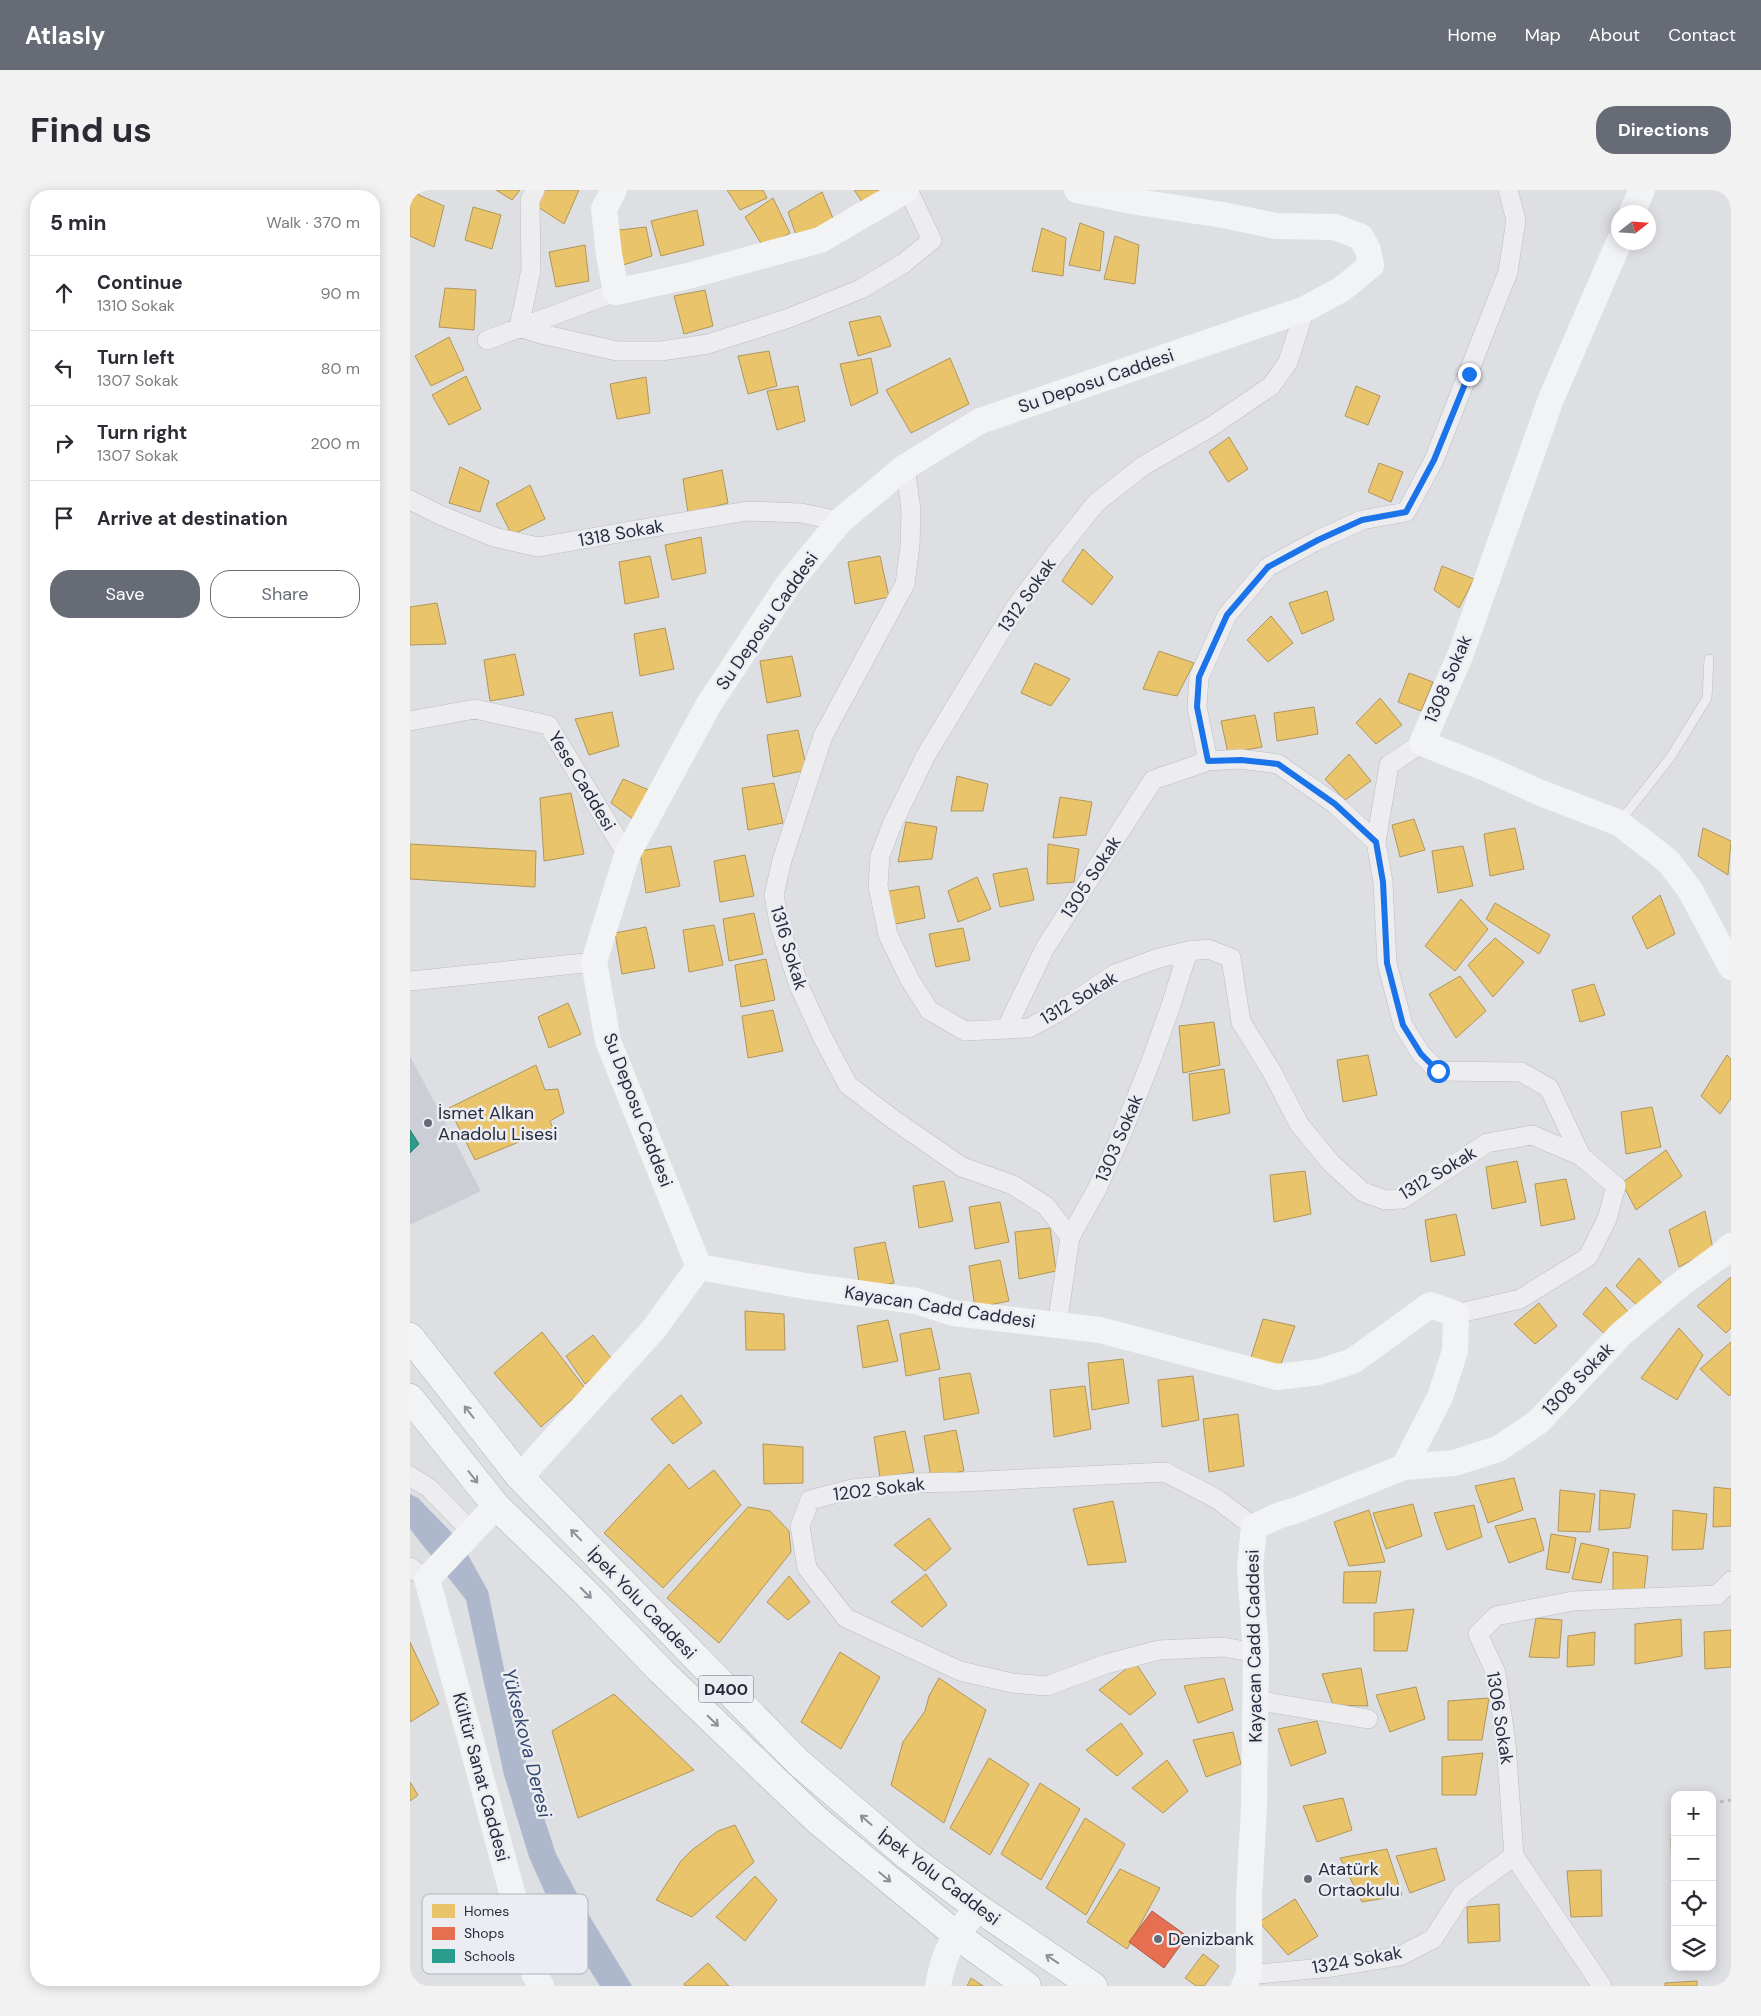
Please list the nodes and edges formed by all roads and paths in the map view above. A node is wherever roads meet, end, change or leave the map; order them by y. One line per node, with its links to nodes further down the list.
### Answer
1 (535, 190): 11 (street)
2 (614, 190): 9 (street)
3 (907, 190): 9 (street); 11 (street)
4 (1077, 190): 10 (street, Su Deposu Caddesi)
5 (1508, 190): 19 (street)
6 (1642, 190): 7 (street)
7 (1635, 205)
8 (1615, 250): 18 (street, 1308 Sokak)
9 (616, 292): 11 (street)
10 (1305, 309): 13 (street, Su Deposu Caddesi); 27 (street, 1312 Sokak)
11 (519, 327): 12 (street)
12 (487, 340)
13 (906, 467): 15 (street, Su Deposu Caddesi); 29 (street, 1316 Sokak)
14 (410, 500): 15 (street, 1318 Sokak)
15 (840, 521): 22 (street, Su Deposu Caddesi)
16 (1709, 659): 20 (lane)
17 (410, 720): 22 (street, Yese Caddesi)
18 (1422, 743): 20 (street, 1308 Sokak); 21 (street)
19 (1208, 761): 21 (street, 1305 Sokak); 27 (street, 1305 Sokak)
20 (1619, 822): 25 (street, 1308 Sokak)
21 (1376, 842): 28 (street)
22 (627, 855): 24 (street, Su Deposu Caddesi)
23 (1188, 951): 27 (street, 1312 Sokak); 28 (street, 1312 Sokak); 29 (street, 1303 Sokak)
24 (594, 962): 26 (street); 31 (street, Su Deposu Caddesi)
25 (1731, 967)
26 (410, 982)
27 (1006, 1029)
28 (1581, 1156): 32 (street)
29 (1070, 1237): 33 (street, 1303 Sokak)
30 (1731, 1246): 36 (street, 1308 Sokak)
31 (699, 1267): 33 (street, Kayacan Cadd Caddesi); 38 (street)
32 (1456, 1314): 33 (street, Kayacan Cadd Caddesi); 36 (street)
33 (1057, 1326)
34 (410, 1337): 38 (highway, İpek Yolu Caddesi / D400, one-way to 34)
35 (410, 1398): 39 (highway, İpek Yolu Caddesi / D400, one-way to 39)
36 (1404, 1467): 40 (street, Kayacan Cadd Caddesi)
37 (410, 1476): 41 (street)
38 (520, 1477): 51 (highway, İpek Yolu Caddesi / D400, one-way to 38)
39 (496, 1506): 41 (street); 52 (highway, İpek Yolu Caddesi / D400, one-way to 52)
40 (1254, 1527): 44 (street, Kayacan Cadd Caddesi); 44 (street, 1202 Sokak)
41 (468, 1536): 42 (street)
42 (424, 1571): 50 (street, Kültür Sanat Caddesi)
43 (1731, 1581): 49 (street, 1306 Sokak)
44 (1256, 1653): 45 (street, Kayacan Cadd Caddesi)
45 (1256, 1700): 46 (street); 54 (street, Kayacan Cadd Caddesi)
46 (1368, 1719)
47 (1731, 1800): 48 (path)
48 (1716, 1802)
49 (1514, 1856): 54 (street, 1324 Sokak); 59 (street)
50 (512, 1894)
51 (978, 1908): 52 (street); 58 (highway, İpek Yolu Caddesi / D400, one-way to 51)
52 (955, 1934): 56 (street); 57 (highway, İpek Yolu Caddesi / D400)
53 (535, 1974): 55 (street, Kültür Sanat Caddesi)
54 (1246, 1980)
55 (541, 1986)
56 (938, 1986)
57 (1027, 1986)
58 (1093, 1986)
59 (1602, 1986)

